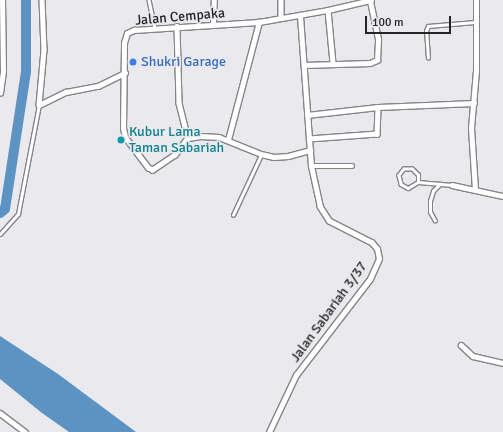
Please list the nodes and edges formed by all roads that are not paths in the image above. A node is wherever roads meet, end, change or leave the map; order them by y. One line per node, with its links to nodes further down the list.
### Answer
1 (2, 0): 16 (street)
2 (42, 0): 23 (street)
3 (149, 0): 15 (lane)
4 (214, 0): 13 (street)
5 (281, 0): 10 (street)
6 (371, 0): 8 (street, Jalan Cempaka); 18 (street)
7 (476, 0): 12 (street)
8 (328, 10): 9 (street, Jalan Cempaka); 18 (street)
9 (300, 15): 10 (street, Jalan Cempaka); 19 (street, Jalan Sabariah 3/37)
10 (281, 18): 11 (street, Jalan Cempaka)
11 (259, 22): 13 (street, Jalan Cempaka); 28 (street)
12 (475, 22): 17 (lane); 22 (street)
13 (213, 24): 14 (street, Jalan Cempaka)
14 (177, 26): 15 (street, Jalan Cempaka); 26 (street)
15 (155, 28): 20 (street, Jalan Cempaka)
16 (1, 38): 21 (street)
17 (428, 58)
18 (333, 63): 19 (street)
19 (304, 65): 25 (street, Jalan Sabariah 3/37)
20 (125, 73): 23 (street); 26 (street)
21 (0, 93)
22 (474, 103): 24 (street); 36 (street)
23 (39, 105): 40 (lane)
24 (378, 107): 25 (street); 27 (street)
25 (307, 115): 27 (street, Jalan Sabariah 3/37)
26 (188, 138): 28 (street)
27 (309, 139): 29 (street, Jalan Sabariah 3/37)
28 (228, 140): 30 (street)
29 (310, 150): 30 (street); 31 (street, Jalan Sabariah 3/37)
30 (261, 154): 38 (lane)
31 (311, 166): 32 (street); 45 (street, Jalan Sabariah 3/37)
32 (352, 166)
33 (418, 182): 33 (lane); 34 (lane)
34 (440, 184): 35 (lane); 39 (lane)
35 (452, 185): 36 (street)
36 (475, 190): 37 (street)
37 (503, 196)
38 (233, 215)
39 (435, 221)
40 (0, 234)
41 (461, 345): 42 (street)
42 (503, 363)
43 (0, 412): 44 (street)
44 (25, 432)
45 (269, 432)

